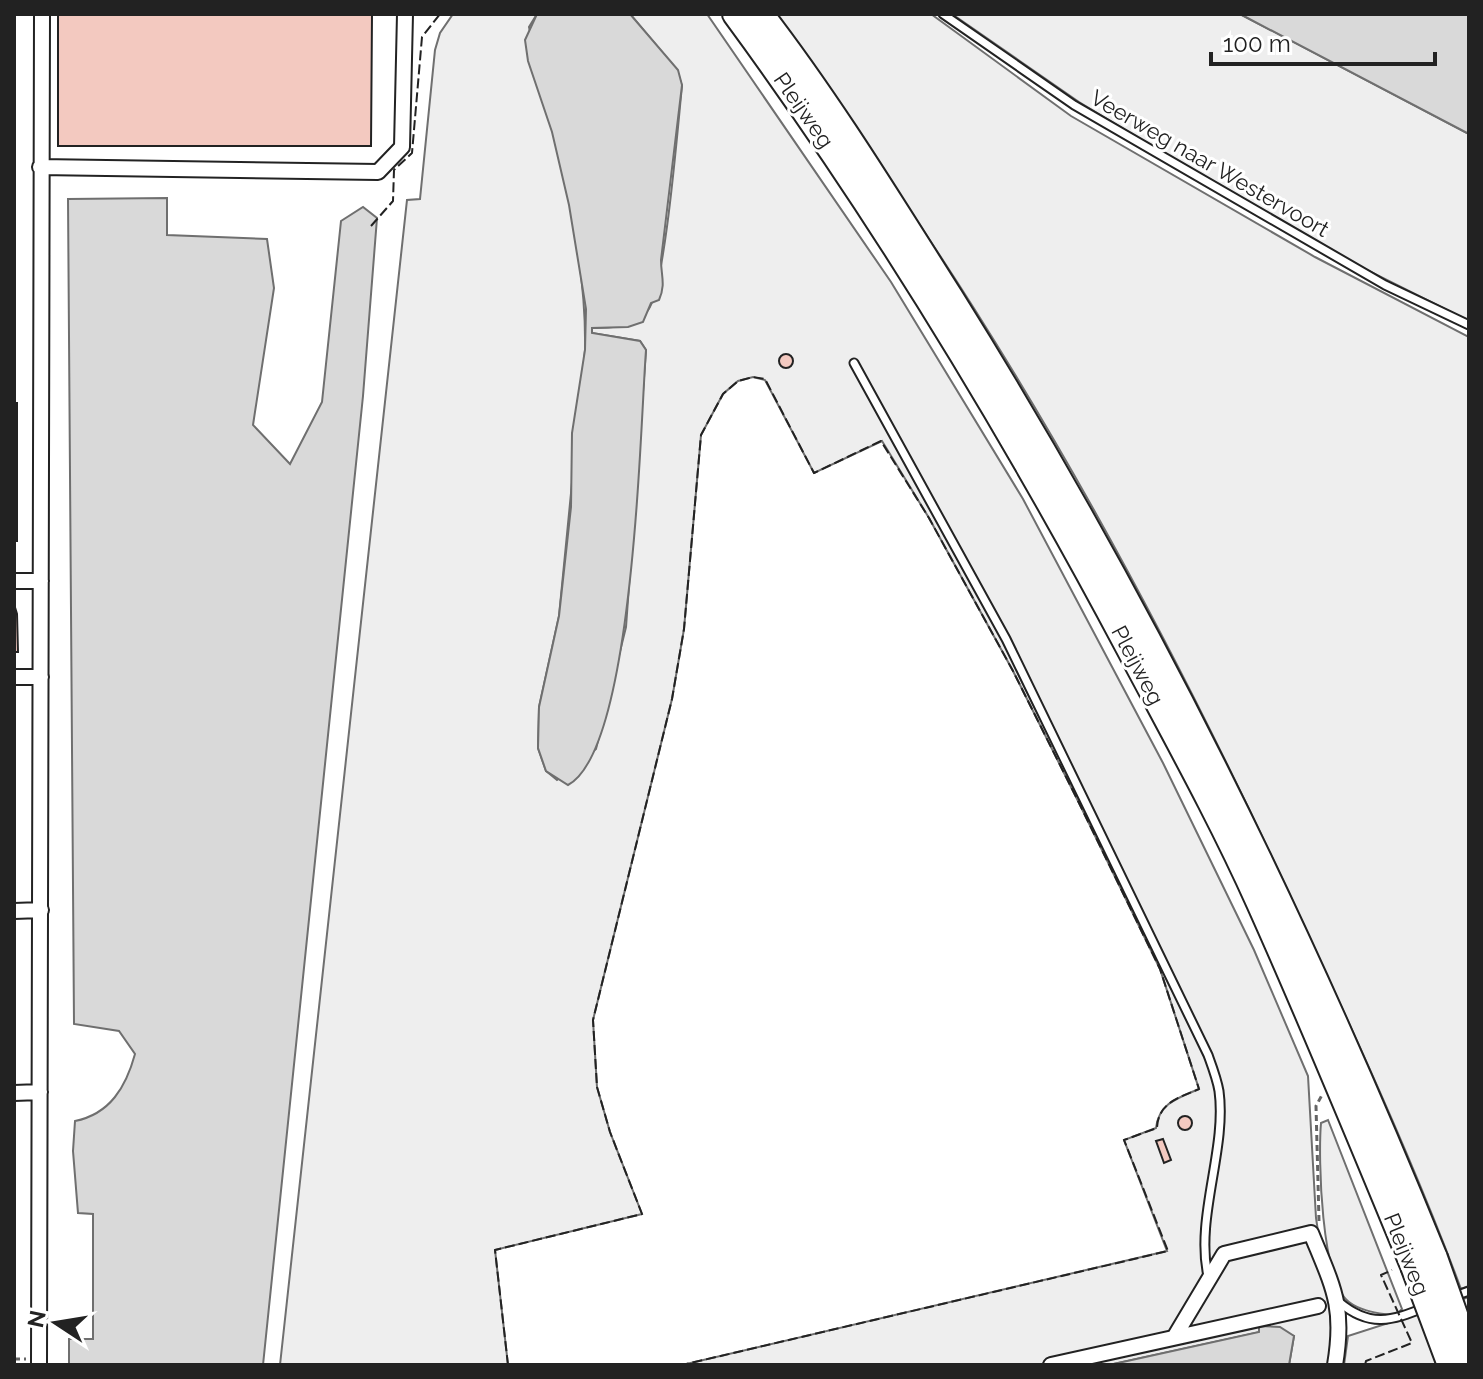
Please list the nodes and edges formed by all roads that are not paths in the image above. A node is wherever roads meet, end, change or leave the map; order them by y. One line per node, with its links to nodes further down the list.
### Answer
1 (42, 14): 6 (street)
2 (405, 14): 6 (street)
3 (735, 14): 17 (highway, Pleijweg)
4 (761, 14): 17 (highway, Pleijweg)
5 (943, 14): 7 (lane, Veerweg naar Westervoort)
6 (40, 167): 10 (street)
7 (1469, 325)
8 (854, 363): 18 (lane)
9 (14, 581): 10 (street)
10 (41, 581): 12 (street)
11 (14, 677): 12 (street)
12 (41, 677): 13 (street)
13 (41, 910): 14 (street); 15 (street)
14 (14, 911)
15 (40, 1092): 16 (street); 24 (street)
16 (14, 1093)
17 (1424, 1262): 23 (highway, Pleijweg, bridge); 27 (highway, Pleijweg, bridge)
18 (1209, 1279): 20 (street); 22 (street)
19 (1469, 1291): 20 (lane)
20 (1339, 1302): 26 (street)
21 (1318, 1306): 22 (street)
22 (1175, 1336): 25 (street)
23 (1469, 1354)
24 (39, 1365)
25 (1051, 1365)
26 (1335, 1365)
27 (1450, 1365)

